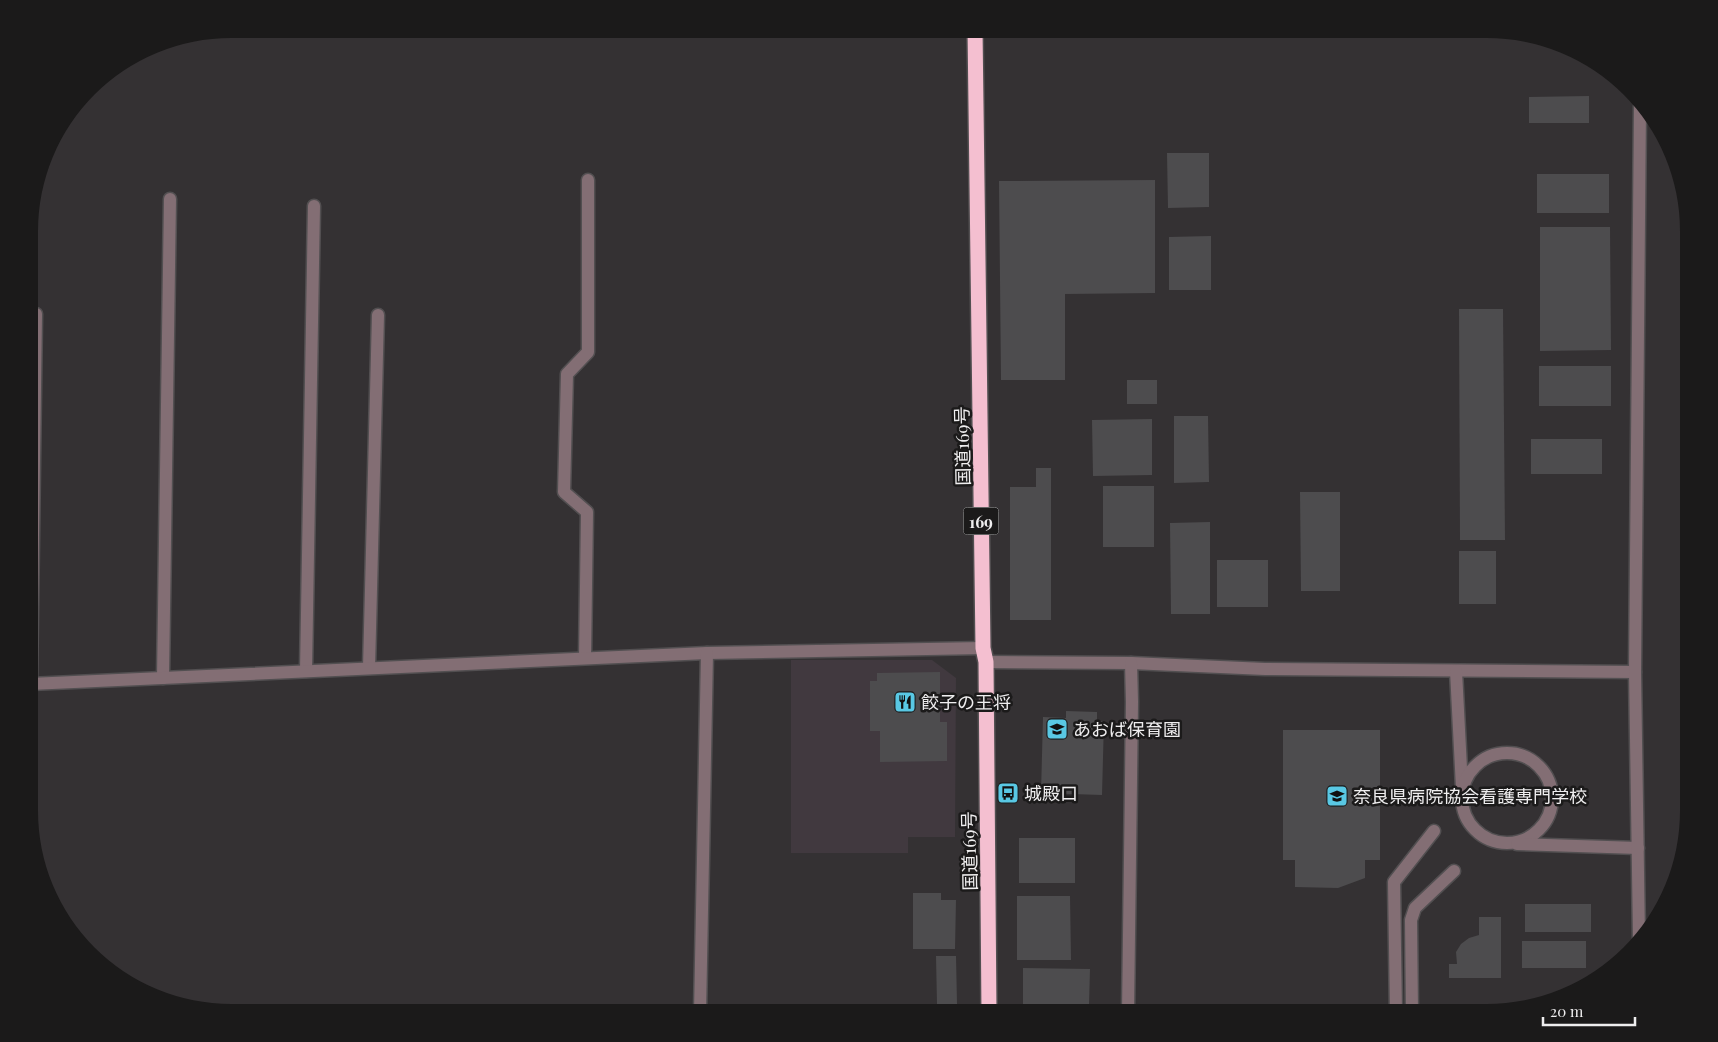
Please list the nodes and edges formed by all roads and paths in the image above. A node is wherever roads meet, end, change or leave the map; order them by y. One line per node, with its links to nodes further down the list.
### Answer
1 (975, 38): 8 (highway, 国道169号 / 169)
2 (1640, 112): 14 (street)
3 (588, 180): 9 (street)
4 (170, 198): 15 (street)
5 (314, 206): 12 (street)
6 (378, 315): 11 (street)
7 (707, 652): 8 (street); 9 (street); 23 (street)
8 (984, 655): 10 (street); 24 (highway, 国道169号 / 169)
9 (585, 658): 11 (street)
10 (1131, 663): 13 (street); 25 (street)
11 (369, 668): 12 (street)
12 (306, 671): 15 (street)
13 (1456, 671): 14 (street); 17 (street)
14 (1635, 672): 20 (street)
15 (163, 678): 16 (street)
16 (38, 684)
17 (1462, 793): 19 (street); 19 (street)
18 (1434, 831): 26 (street)
19 (1509, 844): 20 (street)
20 (1638, 848): 22 (street)
21 (1454, 870): 27 (street)
22 (1639, 932)
23 (700, 1004)
24 (989, 1004)
25 (1128, 1004)
26 (1396, 1004)
27 (1412, 1004)

